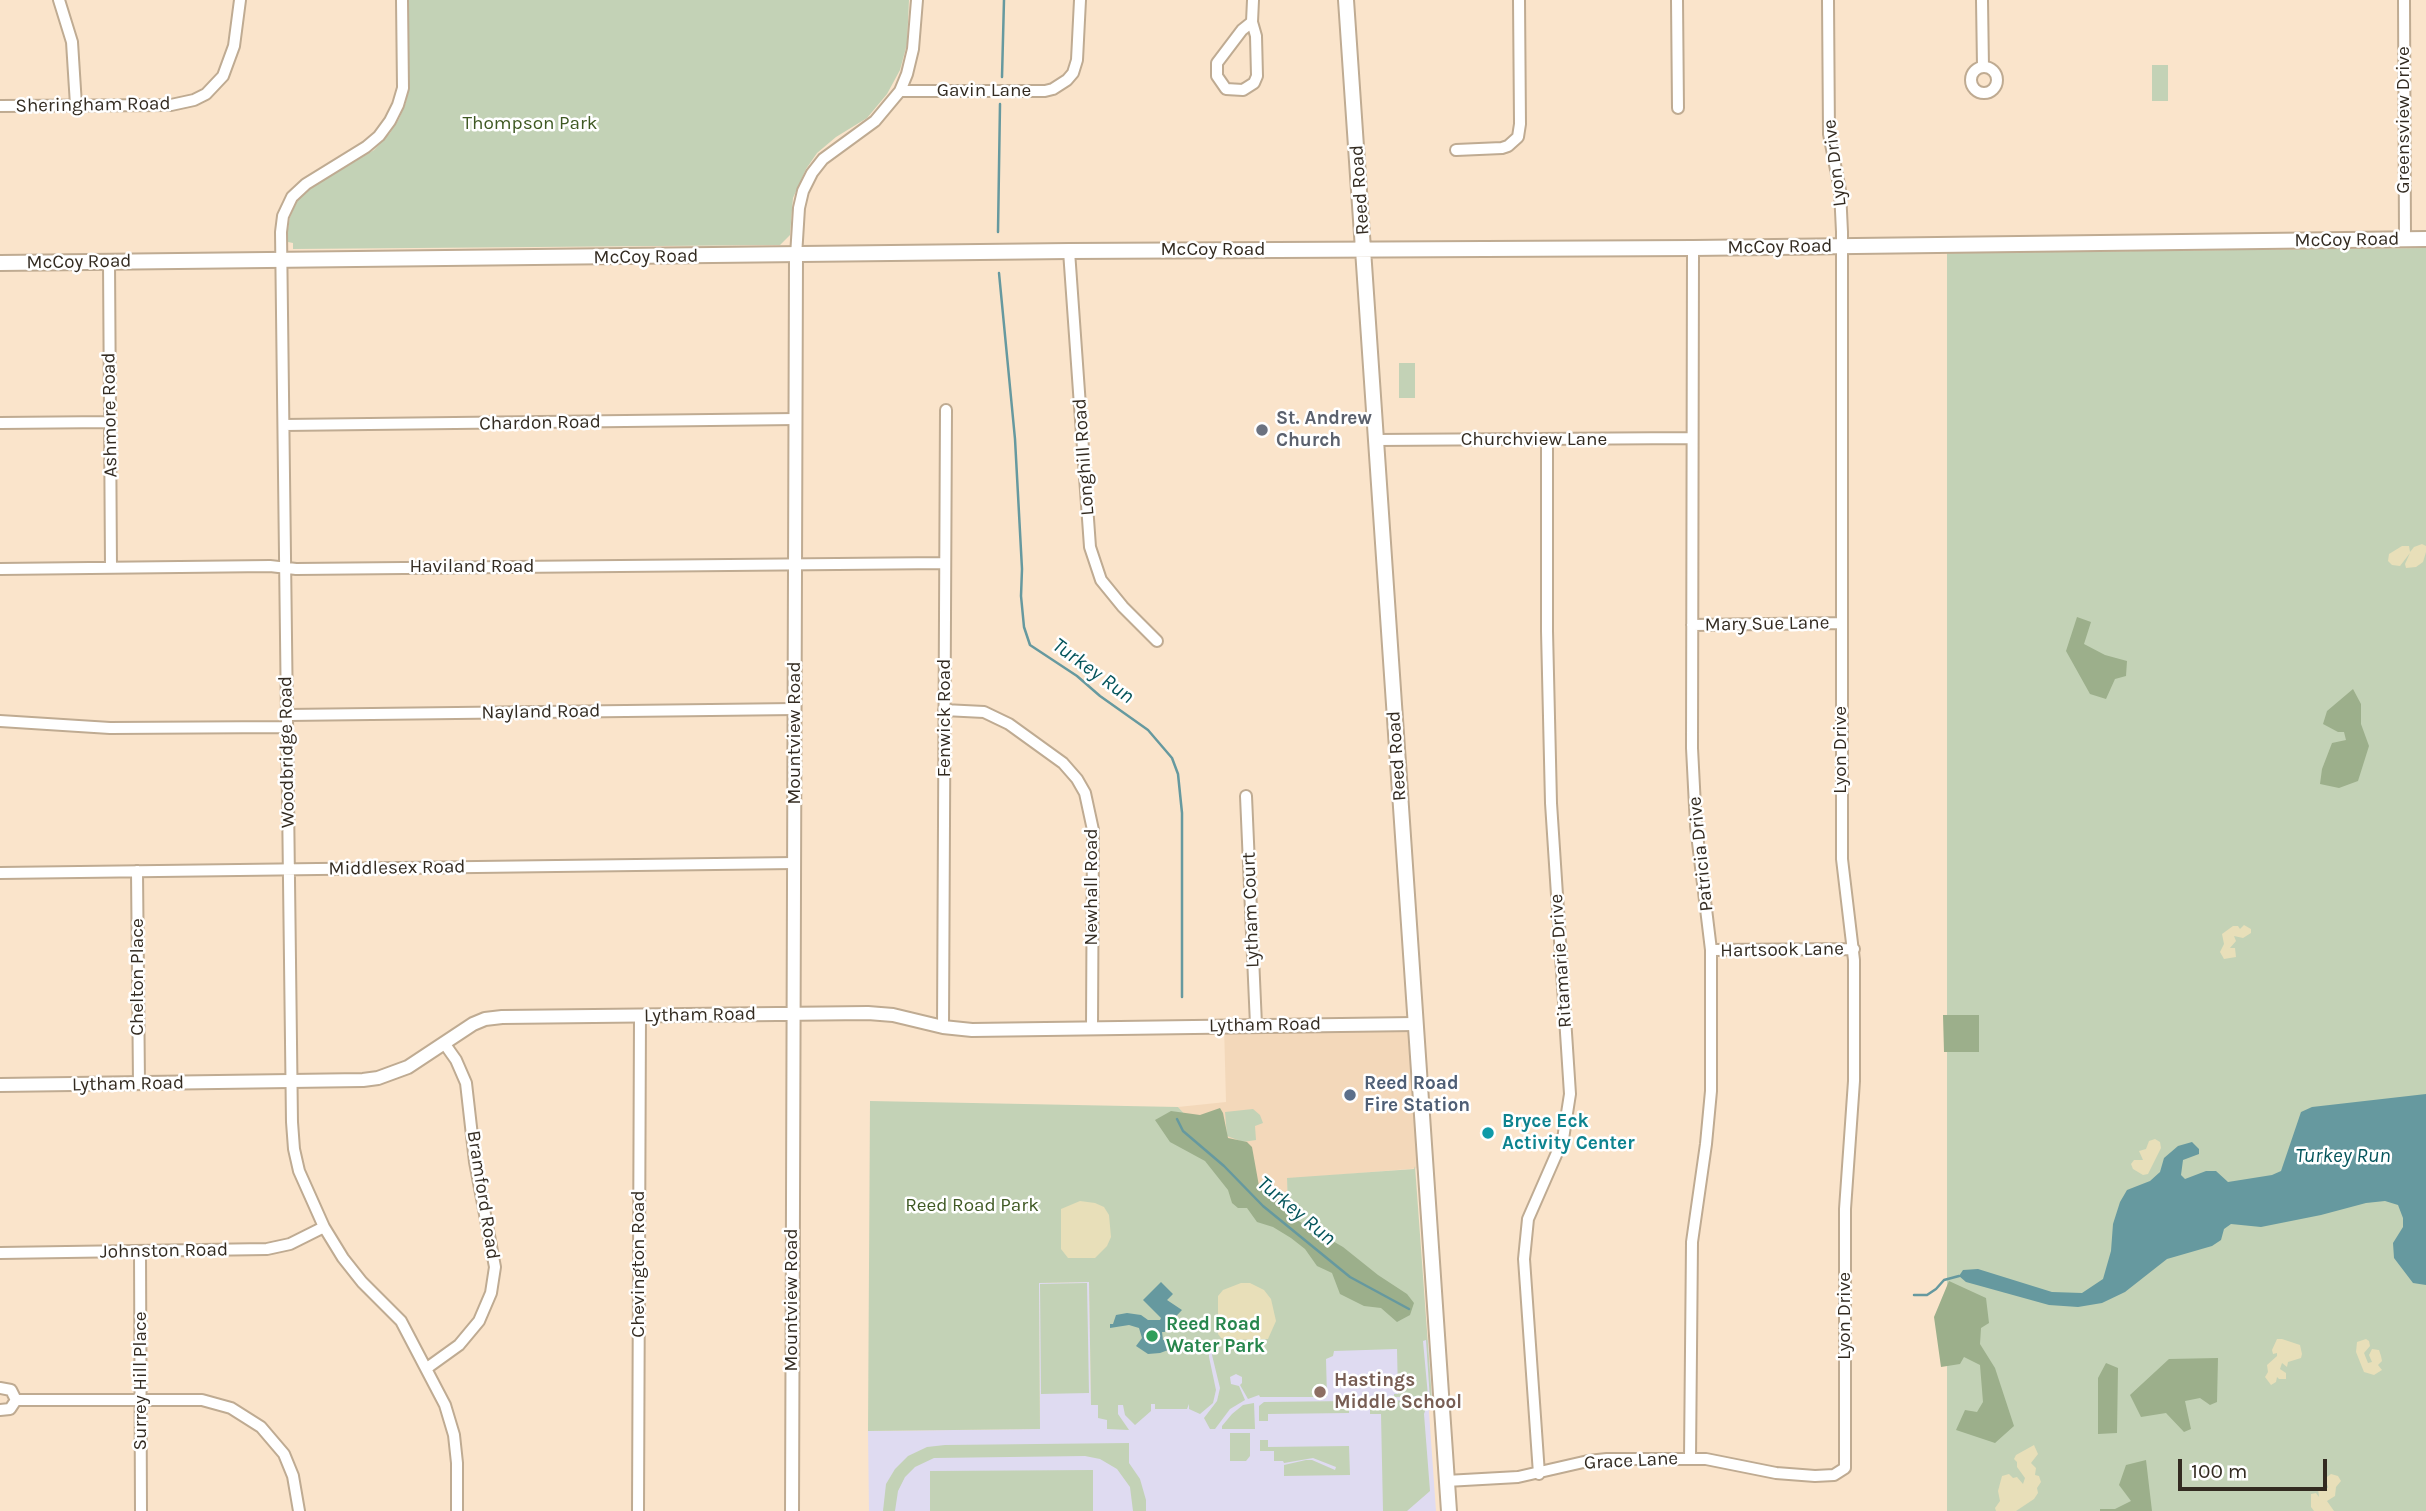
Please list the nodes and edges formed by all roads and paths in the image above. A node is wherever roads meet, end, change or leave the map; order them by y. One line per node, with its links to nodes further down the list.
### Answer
1 (59, 0): 16 (street)
2 (240, 0): 16 (street, Sheringham Road)
3 (402, 0): 27 (street, Woodbridge Road)
4 (917, 0): 15 (street, Mountview Road)
5 (1080, 0): 15 (street, Gavin Lane)
6 (1253, 0): 13 (street)
7 (1346, 0): 24 (main road, Reed Road)
8 (1519, 0): 19 (street)
9 (1677, 0): 18 (street)
10 (1828, 0): 22 (street, Lyon Drive)
11 (1982, 0): 14 (street)
12 (2404, 0): 21 (street, Greensview Drive)
13 (1252, 22): 13 (street)
14 (1983, 67)
15 (900, 91): 26 (street, Mountview Road)
16 (76, 105): 17 (street, Sheringham Road)
17 (0, 106)
18 (1678, 108)
19 (1456, 150)
20 (2426, 239): 21 (main road, McCoy Road)
21 (2405, 240): 22 (main road, McCoy Road)
22 (1842, 247): 23 (main road, McCoy Road); 43 (street, Lyon Drive)
23 (1693, 248): 24 (main road, McCoy Road); 35 (street, Patricia Drive)
24 (1364, 250): 25 (main road, McCoy Road); 36 (main road, Reed Road)
25 (1069, 251): 26 (main road, McCoy Road); 45 (street, Longhill Road)
26 (796, 256): 27 (main road, McCoy Road); 31 (street, Mountview Road)
27 (282, 260): 28 (main road, McCoy Road); 34 (street, Woodbridge Road)
28 (109, 262): 29 (main road, McCoy Road); 32 (street, Ashmore Road)
29 (0, 263)
30 (946, 410): 38 (street, Fenwick Road)
31 (796, 419): 34 (street, Chardon Road); 39 (street, Mountview Road)
32 (110, 422): 33 (street); 41 (street, Ashmore Road)
33 (0, 424)
34 (284, 425): 40 (street, Woodbridge Road)
35 (1692, 438): 37 (street, Churchview Lane); 44 (street, Patricia Drive)
36 (1375, 440): 37 (street, Churchview Lane); 60 (main road, Reed Road)
37 (1547, 440): 77 (street, Ritamarie Drive)
38 (945, 563): 39 (street, Haviland Road); 47 (street, Fenwick Road)
39 (796, 564): 40 (street, Haviland Road); 46 (street, Mountview Road)
40 (285, 567): 41 (street, Haviland Road); 48 (street, Woodbridge Road)
41 (111, 568): 42 (street, Haviland Road)
42 (0, 569)
43 (1842, 623): 44 (street, Mary Sue Lane); 56 (street, Lyon Drive)
44 (1692, 625): 57 (street, Patricia Drive)
45 (1157, 641)
46 (795, 709): 48 (street, Nayland Road); 52 (street, Mountview Road)
47 (944, 710): 62 (street, Fenwick Road); 63 (street, Newhall Road)
48 (287, 715): 50 (street, Woodbridge Road)
49 (0, 721): 50 (street)
50 (287, 727): 53 (street, Woodbridge Road)
51 (1246, 796): 61 (street, Lytham Court)
52 (794, 863): 53 (street, Middlesex Road); 58 (street, Mountview Road)
53 (289, 869): 54 (street, Middlesex Road); 65 (street, Woodbridge Road)
54 (137, 871): 55 (street, Middlesex Road); 66 (street, Chelton Place)
55 (0, 873)
56 (1854, 949): 57 (street, Hartsook Lane); 78 (street, Lyon Drive)
57 (1711, 950): 76 (street, Patricia Drive)
58 (794, 1014): 59 (street, Lytham Road); 62 (street, Lytham Road); 84 (street, Mountview Road)
59 (640, 1016): 64 (street, Lytham Road); 83 (street, Chevington Road)
60 (1415, 1024): 61 (street, Lytham Road); 79 (main road, Reed Road)
61 (1256, 1025): 63 (street, Lytham Road)
62 (943, 1027): 63 (street, Lytham Road)
63 (1092, 1027)
64 (444, 1044): 65 (street, Lytham Road); 71 (street, Bramford Road)
65 (292, 1082): 66 (street, Lytham Road); 68 (street, Woodbridge Road)
66 (139, 1084): 67 (street, Lytham Road)
67 (0, 1085)
68 (324, 1227): 69 (street, Johnston Road); 71 (street, Woodbridge Road)
69 (140, 1252): 70 (street, Johnston Road); 73 (street, Surrey Hill Place)
70 (0, 1253)
71 (427, 1368): 82 (street, Woodbridge Road)
72 (0, 1388): 74 (street)
73 (141, 1399): 74 (street); 80 (street, Surrey Hill Place); 81 (street)
74 (16, 1400): 75 (street)
75 (0, 1410)
76 (1690, 1458): 77 (street, Grace Lane); 78 (street, Grace Lane)
77 (1539, 1474): 79 (street, Grace Lane)
78 (1815, 1476)
79 (1446, 1481): 85 (main road, Reed Road)
80 (141, 1511)
81 (299, 1511)
82 (457, 1511)
83 (638, 1511)
84 (792, 1511)
85 (1449, 1511)

